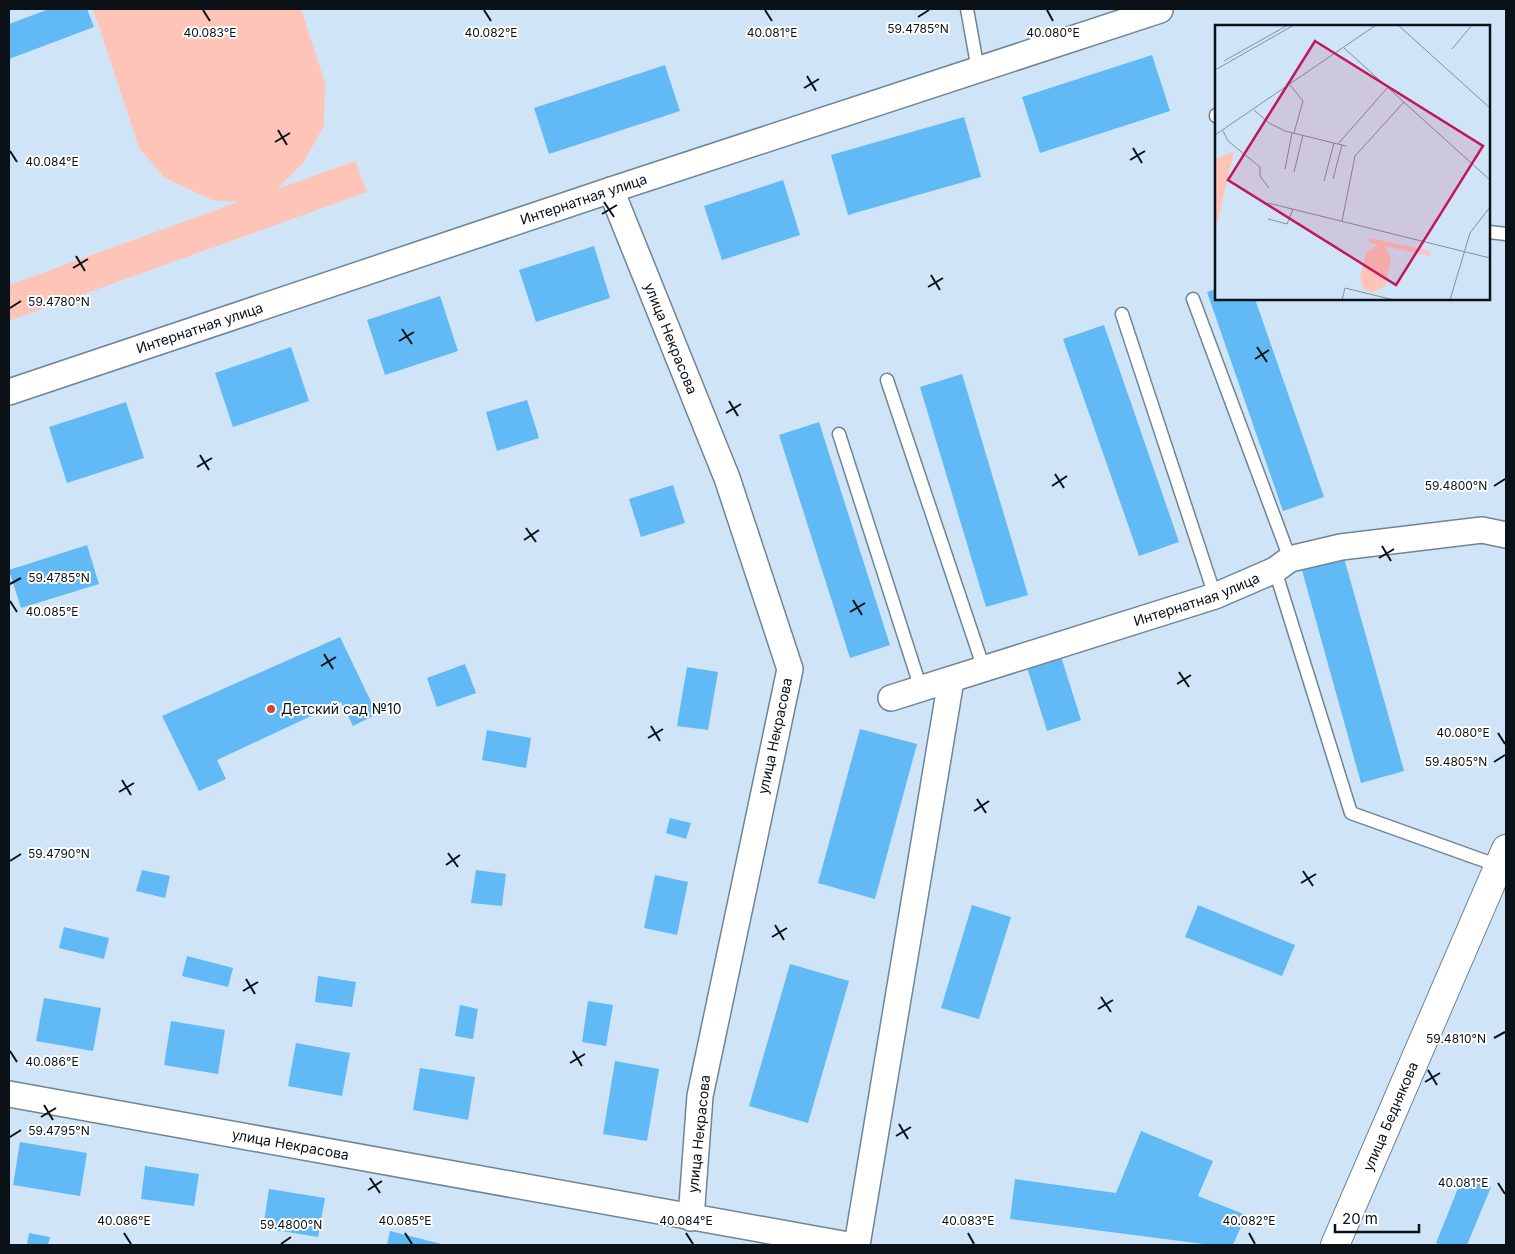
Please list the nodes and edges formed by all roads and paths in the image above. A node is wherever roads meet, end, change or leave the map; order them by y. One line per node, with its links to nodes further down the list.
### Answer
1 (967, 9): 3 (lane)
2 (1160, 10): 3 (street, Интернатная улица)
3 (978, 70): 4 (street, Интернатная улица)
4 (611, 190): 10 (street, Интернатная улица); 21 (street, улица Некрасова)
5 (1490, 232): 6 (lane)
6 (1506, 234)
7 (1193, 300): 13 (lane)
8 (1122, 314): 14 (lane)
9 (887, 380): 15 (lane)
10 (9, 392)
11 (839, 434): 17 (lane)
12 (1506, 535): 13 (street, Интернатная улица)
13 (1282, 565): 14 (street, Интернатная улица); 19 (lane)
14 (1215, 596): 15 (street, Интернатная улица)
15 (984, 669): 16 (street, Интернатная улица)
16 (951, 680): 17 (street, Интернатная улица); 23 (street)
17 (921, 689): 18 (street, Интернатная улица)
18 (891, 698)
19 (1503, 858): 24 (street, улица Беднякова)
20 (9, 1094): 21 (street, улица Некрасова)
21 (691, 1218): 22 (street, улица Некрасова)
22 (848, 1245)
23 (857, 1245)
24 (1335, 1245)

